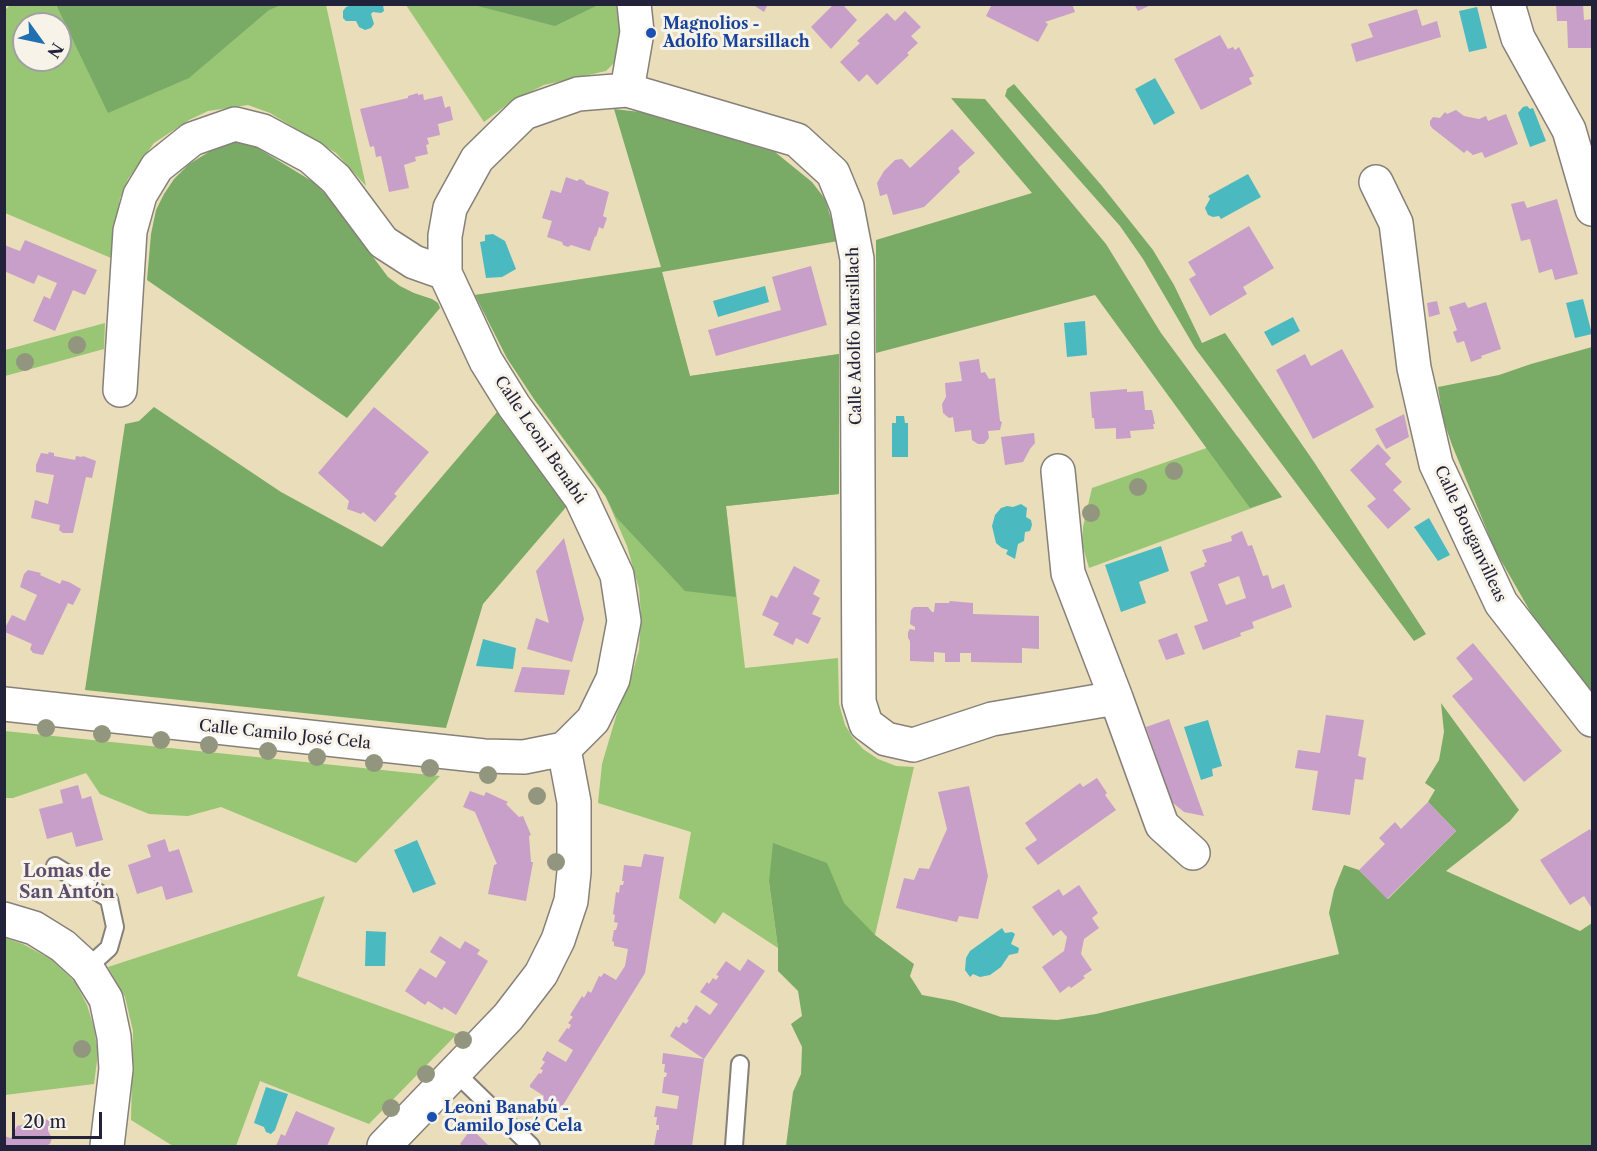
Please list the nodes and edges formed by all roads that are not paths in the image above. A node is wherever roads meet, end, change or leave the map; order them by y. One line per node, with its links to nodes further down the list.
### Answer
1 (634, 4): 3 (street)
2 (1508, 4): 5 (street)
3 (627, 90): 6 (street, Calle Adolfo Marsillach); 9 (street, Calle Adolfo Marsillach)
4 (1376, 182): 11 (street, Calle Bouganvilleas)
5 (1593, 208)
6 (445, 273): 7 (street); 12 (street, Calle Leoni Benabú)
7 (120, 390)
8 (1058, 471): 9 (street)
9 (1116, 698): 13 (street)
10 (4, 704): 12 (street, Calle Camilo José Cela)
11 (1593, 720)
12 (564, 749): 18 (street)
13 (1193, 853)
14 (55, 866): 16 (lane)
15 (4, 919): 16 (street)
16 (87, 968): 19 (street)
17 (740, 1064): 22 (lane)
18 (455, 1072): 20 (street); 21 (lane)
19 (107, 1146)
20 (384, 1146)
21 (531, 1146)
22 (734, 1146)

